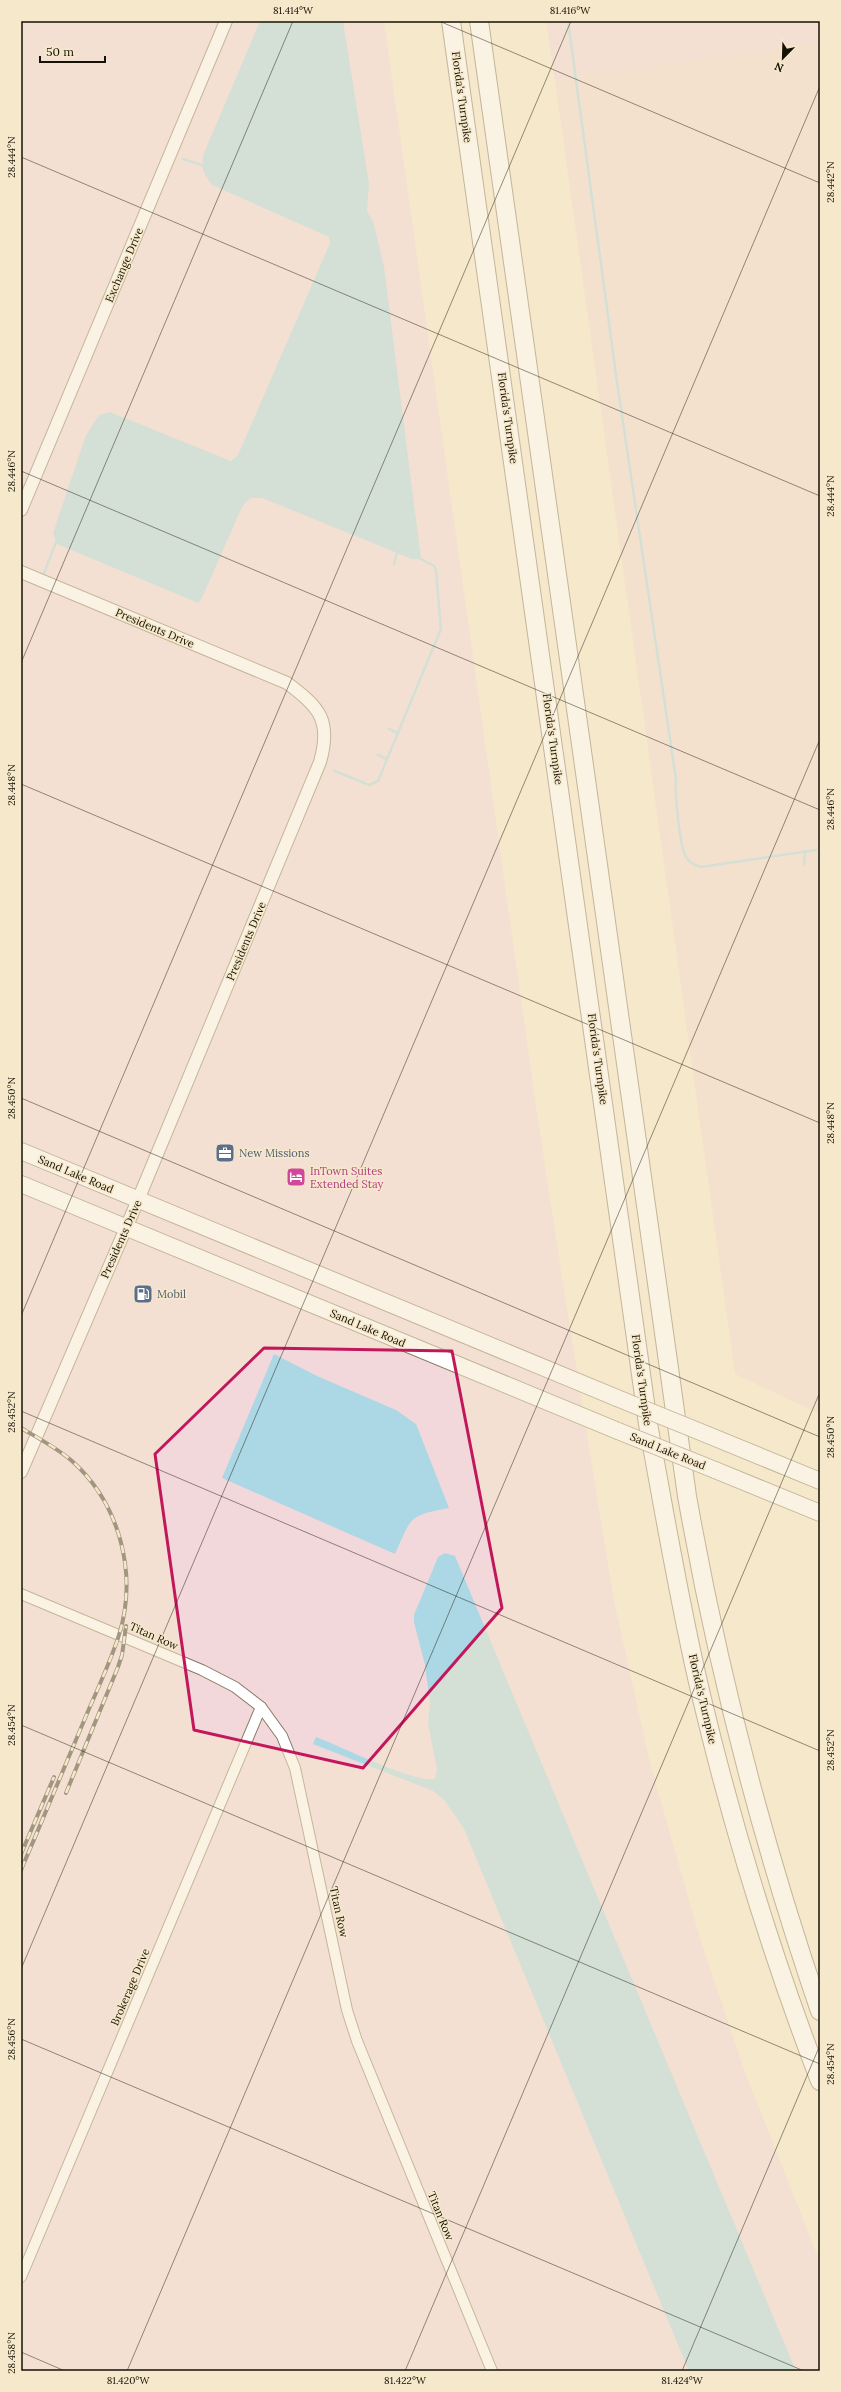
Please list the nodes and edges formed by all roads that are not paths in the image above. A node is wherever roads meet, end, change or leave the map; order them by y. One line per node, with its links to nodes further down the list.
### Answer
1 (226, 21): 4 (street, Exchange Drive)
2 (451, 21): 18 (highway, Florida's Turnpike)
3 (479, 21): 17 (highway)
4 (21, 510)
5 (21, 572): 8 (street, Presidents Drive)
6 (21, 1151): 8 (main road, Sand Lake Road)
7 (21, 1184): 9 (main road, Sand Lake Road)
8 (138, 1200): 9 (street, Presidents Drive); 11 (main road, Sand Lake Road, bridge)
9 (125, 1227): 10 (street, Presidents Drive); 12 (main road, Sand Lake Road, bridge)
10 (21, 1472)
11 (820, 1481)
12 (774, 1494): 13 (main road); 14 (main road)
13 (820, 1504)
14 (820, 1513)
15 (21, 1594): 16 (street, Titan Row)
16 (261, 1707): 19 (street, Brokerage Drive); 20 (street, Titan Row)
17 (820, 2011)
18 (820, 2081)
19 (21, 2277)
20 (492, 2371)

